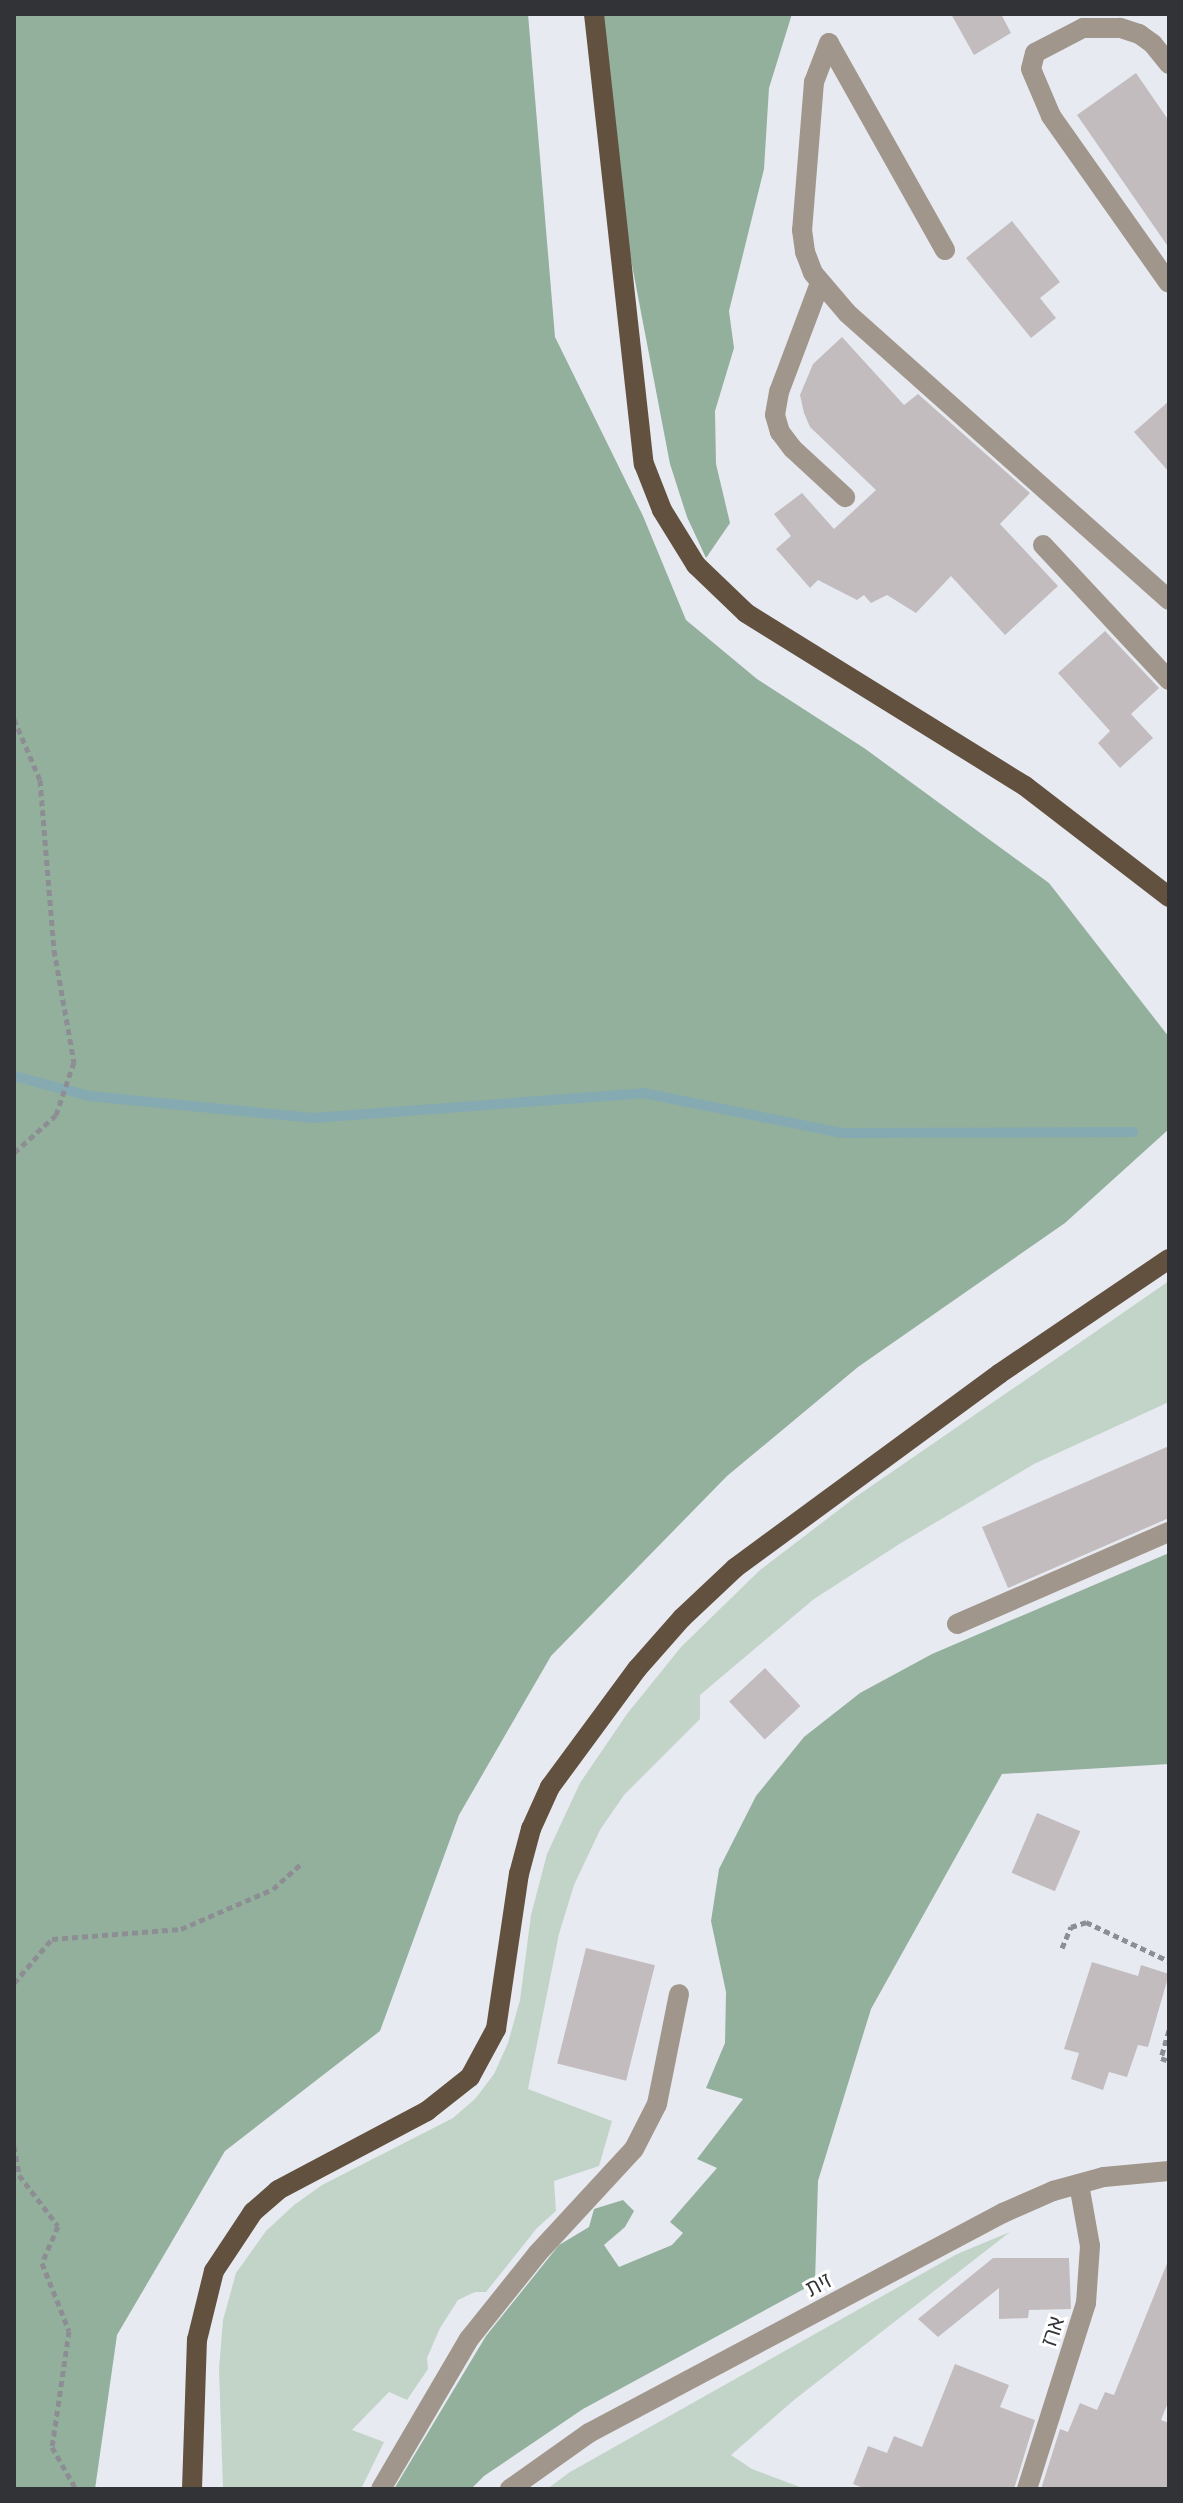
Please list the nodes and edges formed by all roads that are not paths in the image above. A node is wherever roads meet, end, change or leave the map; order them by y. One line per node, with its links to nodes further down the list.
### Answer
1 (594, 14): 12 (main road)
2 (1061, 14): 3 (street)
3 (1071, 33): 4 (street); 7 (street)
4 (1169, 64)
5 (945, 250): 6 (street)
6 (820, 283): 8 (street); 10 (street)
7 (1169, 283)
8 (845, 497)
9 (1043, 545): 11 (street)
10 (1169, 600)
11 (1169, 680)
12 (1169, 897)
13 (1169, 1259): 19 (main road)
14 (1169, 1532): 15 (street)
15 (957, 1624)
16 (679, 1994): 20 (street)
17 (1169, 2171): 18 (street, זית)
18 (1079, 2184): 21 (street, זית); 22 (street, ארז)
19 (192, 2489)
20 (381, 2489)
21 (510, 2489)
22 (1027, 2489)

